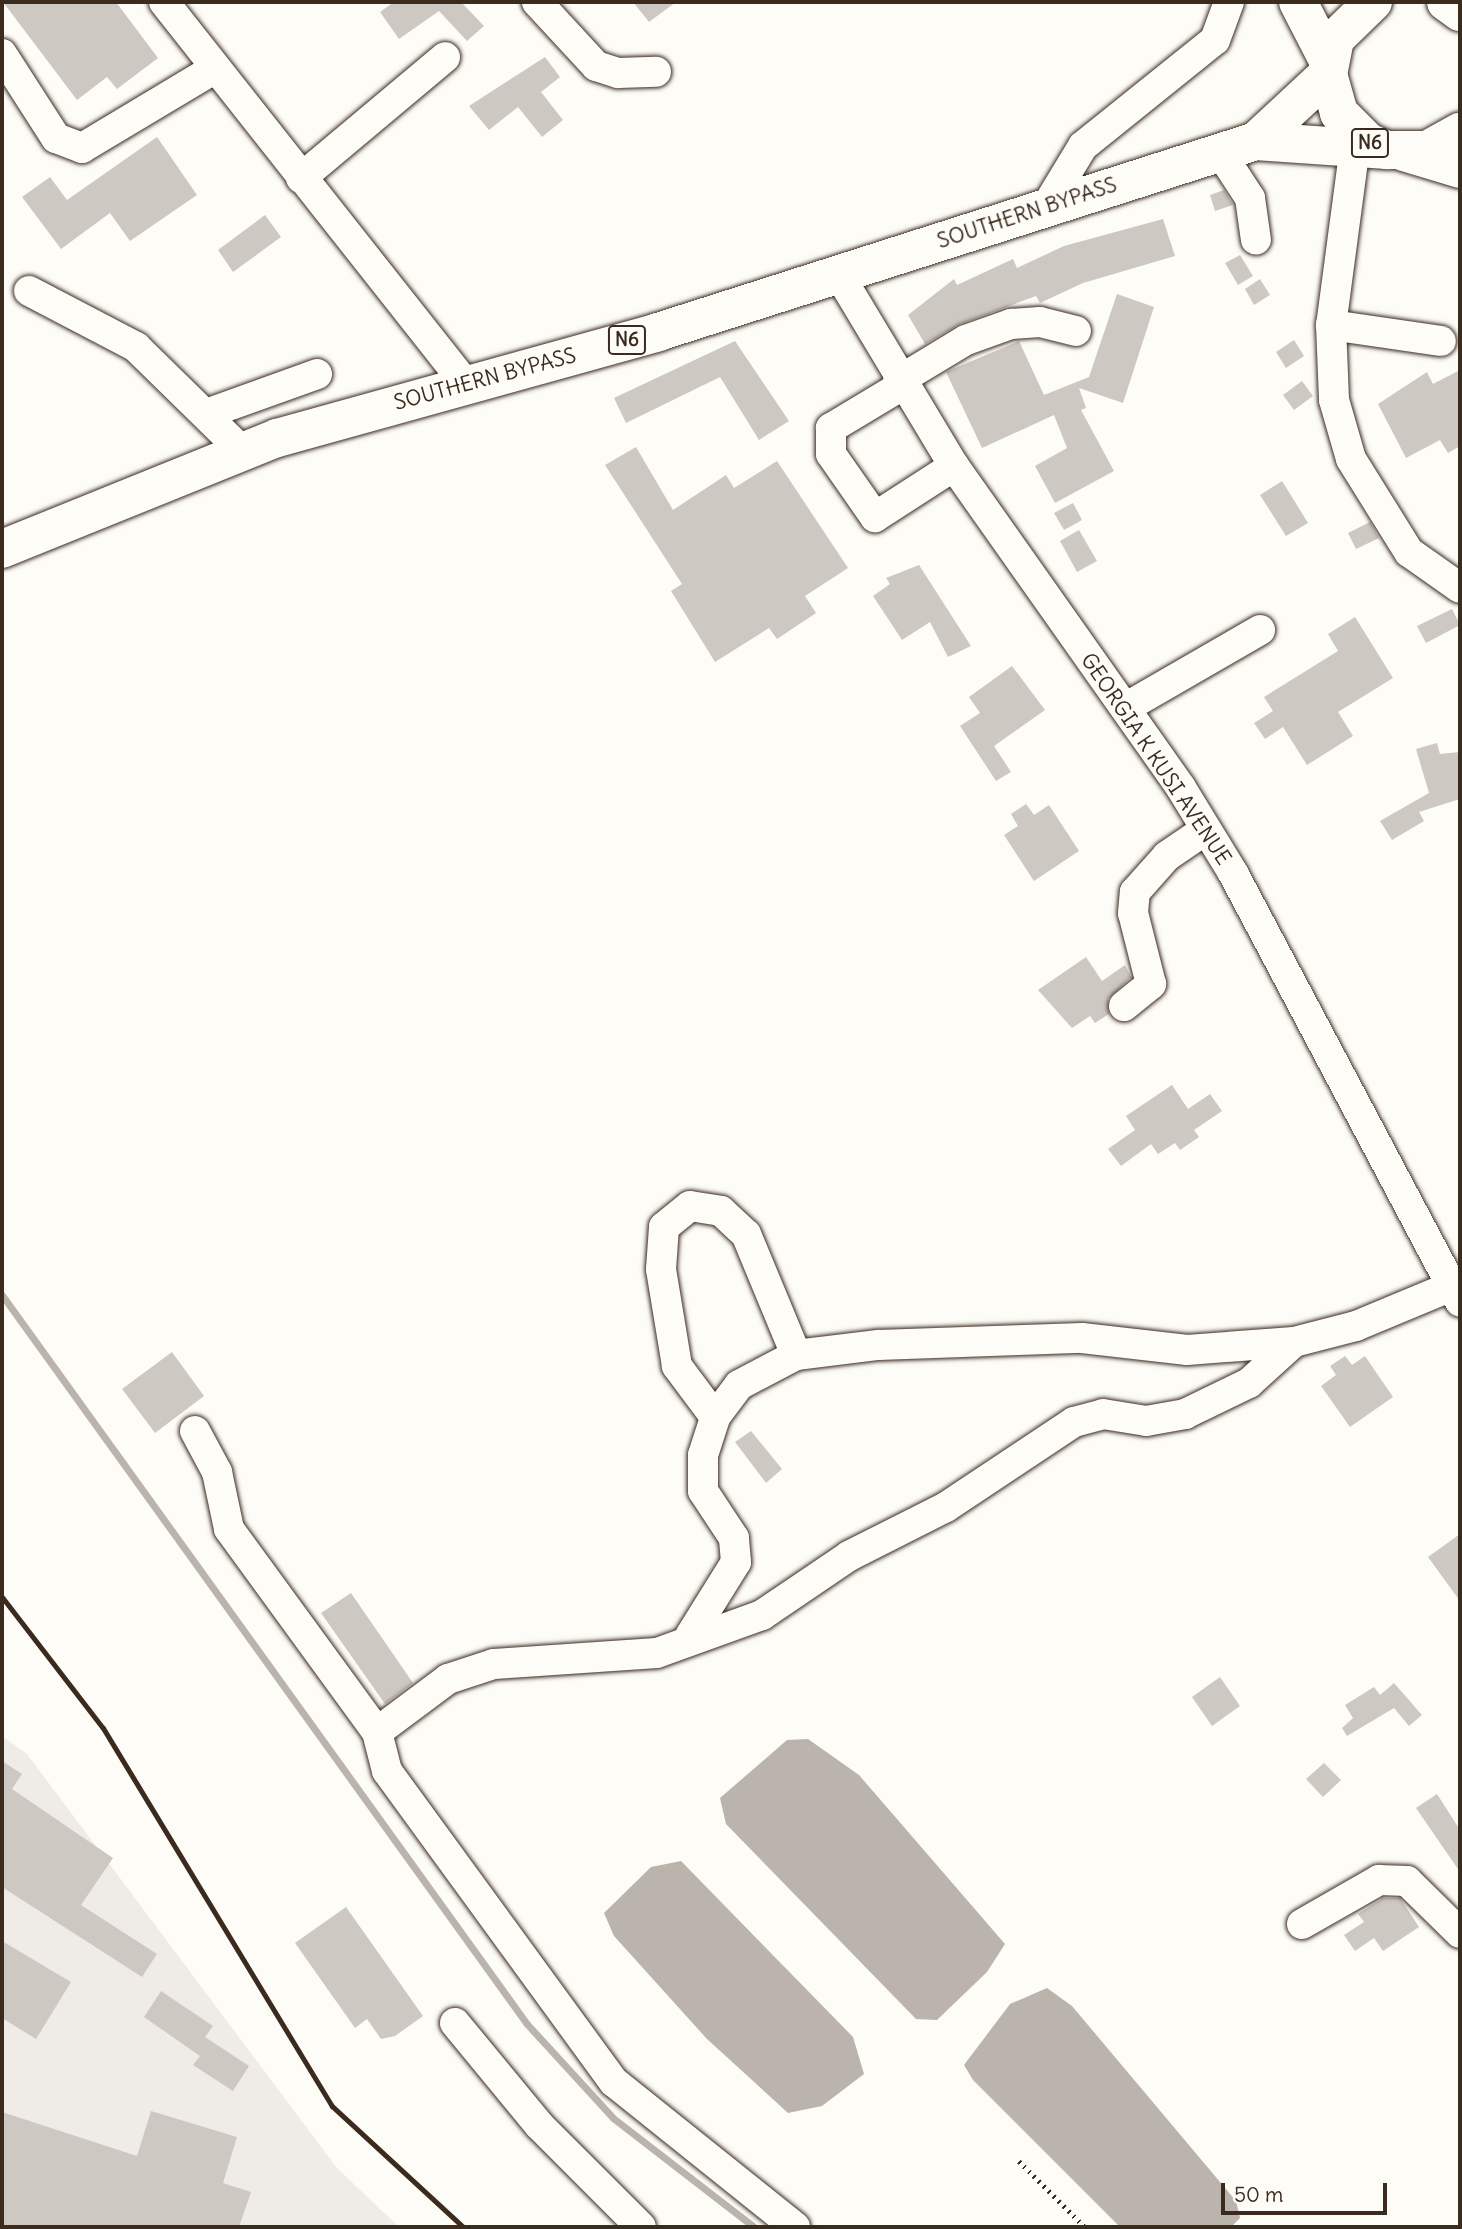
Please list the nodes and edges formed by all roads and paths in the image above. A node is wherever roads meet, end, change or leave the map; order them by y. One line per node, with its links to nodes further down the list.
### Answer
1 (164, 2): 10 (street)
2 (537, 2): 12 (street)
3 (1229, 2): 19 (street)
4 (1298, 2): 11 (main road)
5 (1373, 2): 11 (main road, N6)
6 (1446, 2): 7 (main road)
7 (1460, 12)
8 (2, 54): 10 (street)
9 (445, 57): 18 (street)
10 (214, 68): 18 (street)
11 (1329, 68): 14 (main road, SOUTHERN BYPASS / N6); 15 (main road, N6)
12 (656, 72)
13 (1460, 132): 15 (main road, N6)
14 (1256, 141): 15 (main road, SOUTHERN BYPASS / N6); 16 (main road, SOUTHERN BYPASS / N6)
15 (1382, 149): 17 (main road); 23 (street)
16 (1220, 152): 19 (main road, SOUTHERN BYPASS / N6); 20 (street)
17 (1460, 169)
18 (301, 178): 27 (street)
19 (1046, 207): 21 (main road, SOUTHERN BYPASS / N6)
20 (1256, 240)
21 (838, 273): 27 (main road, SOUTHERN BYPASS / N6); 28 (street, GEORGIA K KUSI AVENUE)
22 (29, 291): 29 (street)
23 (1331, 325): 25 (street); 33 (street)
24 (1076, 331): 28 (street)
25 (1441, 341)
26 (317, 374): 29 (street)
27 (465, 383): 30 (main road, SOUTHERN BYPASS / N6)
28 (900, 383): 31 (street, GEORGIA K KUSI AVENUE); 31 (street)
29 (206, 414): 30 (street)
30 (241, 450): 32 (main road, SOUTHERN BYPASS / N6)
31 (954, 466): 35 (street, GEORGIA K KUSI AVENUE)
32 (2, 549)
33 (1460, 588)
34 (1261, 630): 35 (street)
35 (1125, 708): 36 (street, GEORGIA K KUSI AVENUE)
36 (1205, 830): 37 (street); 38 (street, GEORGIA K KUSI AVENUE)
37 (1124, 1006)
38 (1456, 1294): 39 (street)
39 (1294, 1342): 40 (street); 43 (street)
40 (796, 1355): 41 (street); 41 (street)
41 (715, 1417): 43 (street)
42 (195, 1431): 44 (street)
43 (690, 1636): 44 (street)
44 (377, 1732): 50 (street)
45 (1302, 1924): 46 (street)
46 (1460, 1933)
47 (455, 2023): 49 (street)
48 (1018, 2161): 51 (path)
49 (641, 2227)
50 (795, 2227)
51 (1086, 2227)

